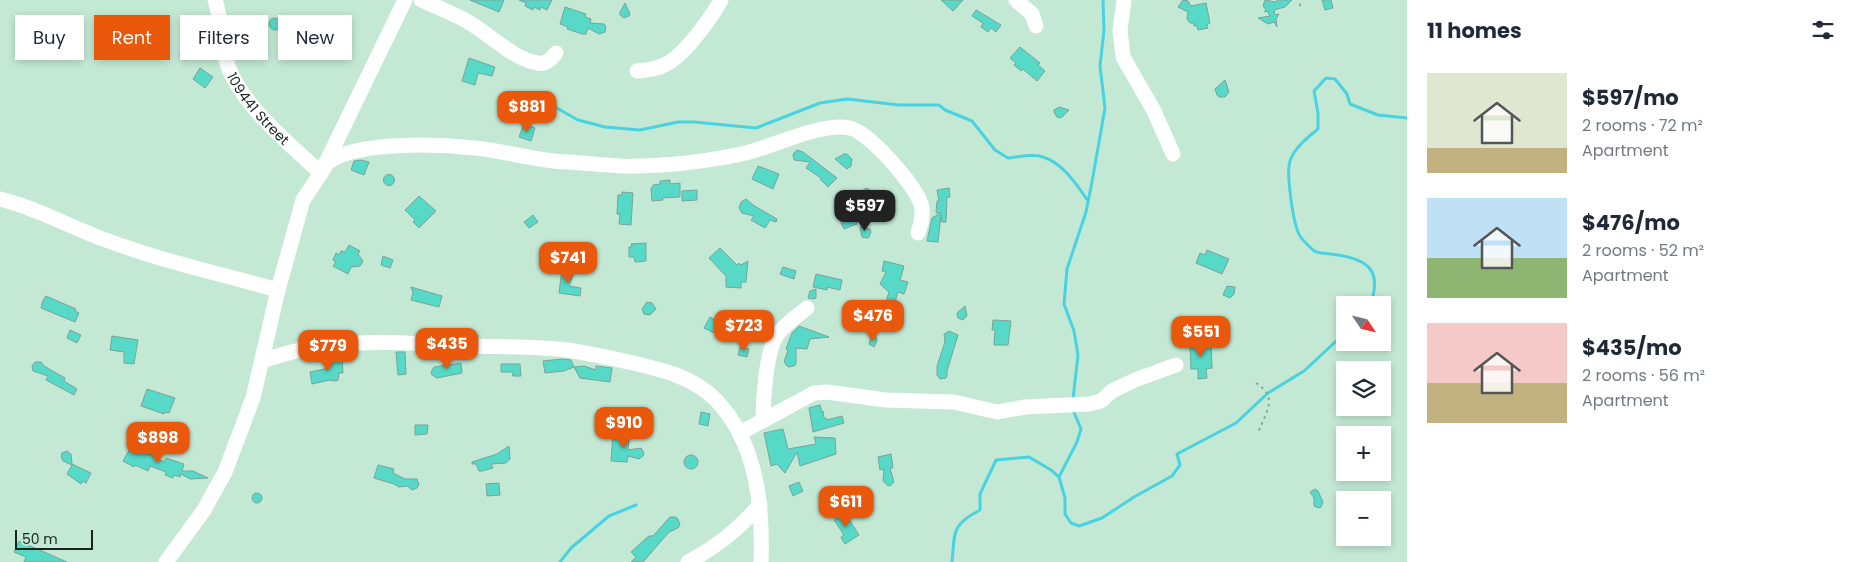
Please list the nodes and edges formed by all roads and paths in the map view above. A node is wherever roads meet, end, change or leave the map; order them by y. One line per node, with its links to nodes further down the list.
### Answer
1 (216, 0): 13 (street, 109441 Street)
2 (404, 0): 13 (street)
3 (421, 0): 10 (street)
4 (721, 0): 11 (street)
5 (1016, 0): 9 (street)
6 (1124, 0): 12 (street)
7 (1300, 0): 8 (path)
8 (1300, 6)
9 (1036, 26)
10 (556, 53)
11 (637, 71)
12 (1173, 154)
13 (321, 173): 15 (street); 16 (street)
14 (0, 199): 16 (street)
15 (918, 233)
16 (278, 290): 18 (street)
17 (807, 308): 21 (street)
18 (262, 361): 23 (street); 25 (street)
19 (1176, 365): 21 (street)
20 (1256, 383): 22 (path)
21 (763, 420): 23 (street)
22 (1258, 432)
23 (740, 433): 24 (street)
24 (760, 505): 26 (street); 27 (street)
25 (166, 562)
26 (688, 562)
27 (761, 562)

